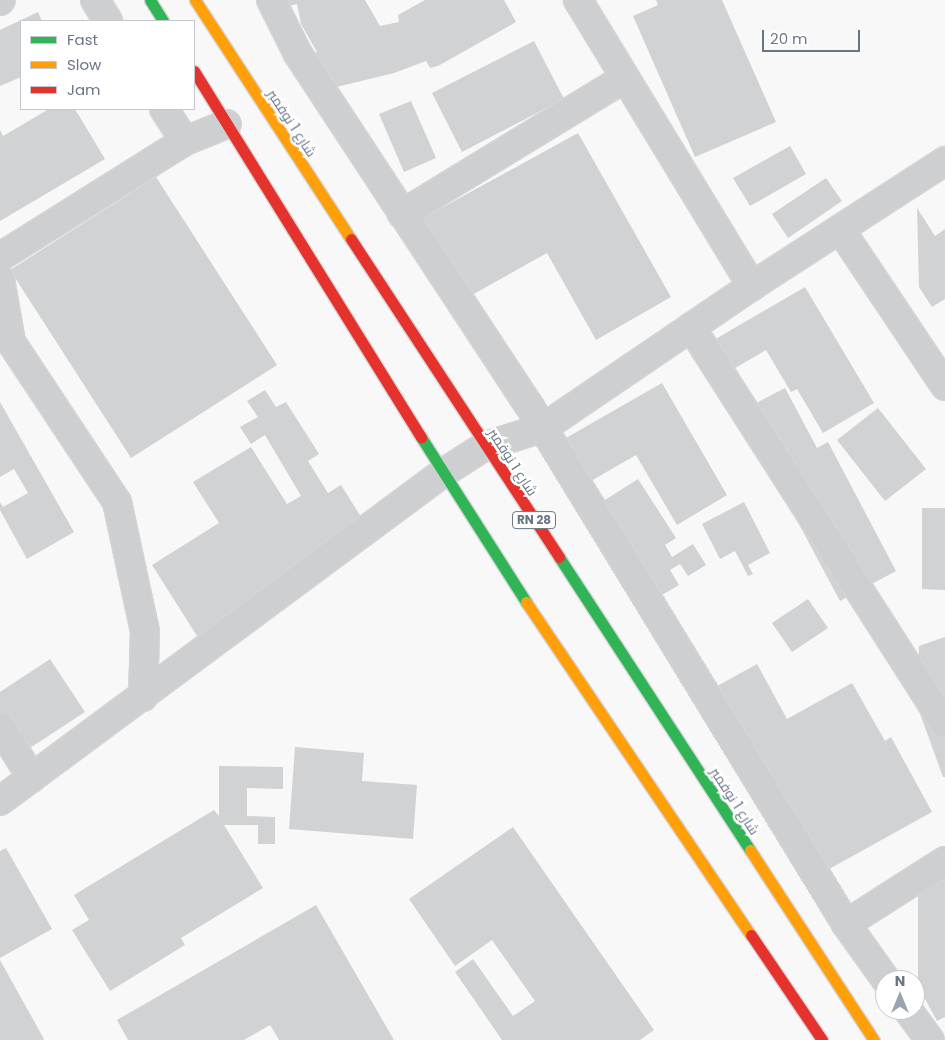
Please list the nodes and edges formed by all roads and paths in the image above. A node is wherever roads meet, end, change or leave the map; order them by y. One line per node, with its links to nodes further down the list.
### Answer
1 (95, 0): 6 (street)
2 (150, 0): 7 (main road)
3 (195, 0): 22 (main road, شارع 1 نوفمبر / RN 28)
4 (271, 0): 14 (street)
5 (578, 0): 9 (street)
6 (107, 20)
7 (162, 20)
8 (195, 73): 11 (main road)
9 (625, 78): 14 (street); 18 (street)
10 (165, 110): 12 (street)
11 (227, 124): 12 (street); 23 (main road)
12 (185, 141): 16 (street)
13 (945, 161): 15 (street)
14 (402, 214): 21 (street)
15 (840, 229): 18 (street); 20 (street)
16 (0, 257)
17 (0, 279): 24 (street)
18 (752, 286): 19 (street)
19 (691, 327): 21 (street); 25 (street)
20 (945, 386)
21 (543, 428): 22 (street); 30 (street)
22 (485, 446): 23 (street); 34 (main road, شارع 1 نوفمبر / RN 28)
23 (443, 473): 24 (street); 33 (main road)
24 (143, 697): 27 (street)
25 (945, 724)
26 (0, 728): 27 (street)
27 (32, 778): 28 (street)
28 (0, 800)
29 (945, 861): 30 (street)
30 (846, 924): 31 (street)
31 (879, 970)
32 (915, 1020): 35 (street)
33 (822, 1040)
34 (874, 1040)
35 (930, 1040)

